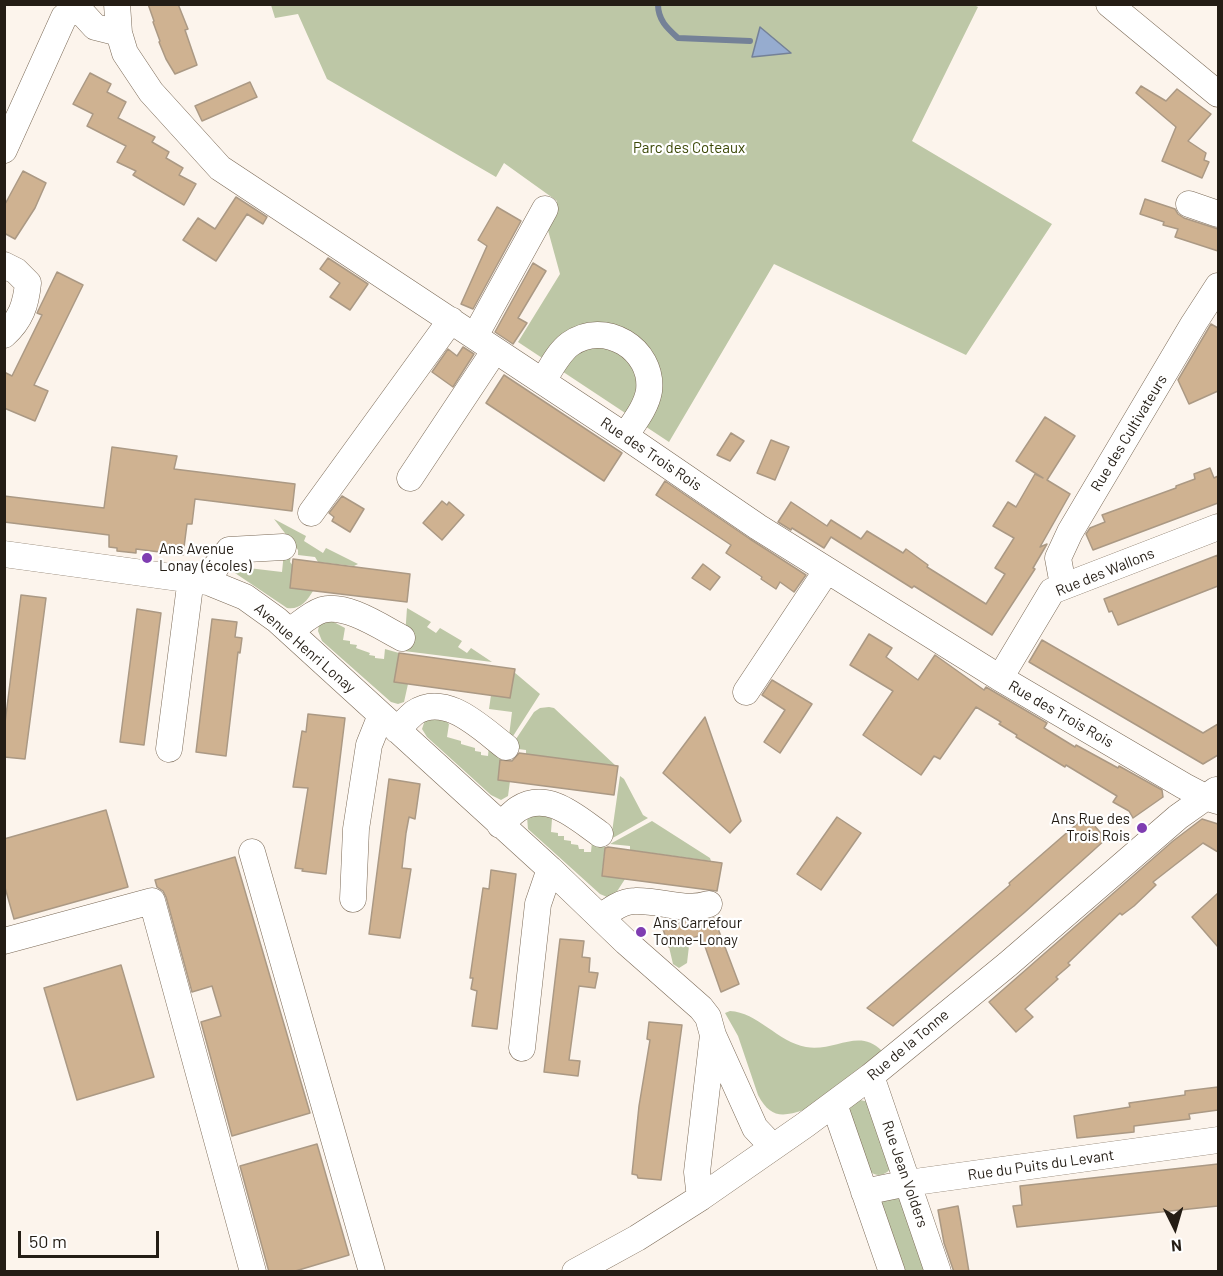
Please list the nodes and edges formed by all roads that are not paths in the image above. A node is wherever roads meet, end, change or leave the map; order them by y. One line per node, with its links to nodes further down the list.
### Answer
1 (117, 4): 4 (street)
2 (1109, 4): 5 (street)
3 (75, 6): 4 (street); 6 (street)
4 (122, 43): 12 (street, Rue des Trois Rois)
5 (1218, 94)
6 (4, 150)
7 (1189, 204): 9 (street)
8 (545, 209): 14 (street)
9 (1218, 214)
10 (4, 265): 13 (street)
11 (1218, 286): 24 (street, Rue des Cultivateurs)
12 (451, 320): 14 (street, Rue des Trois Rois); 18 (street)
13 (4, 335)
14 (485, 343): 15 (street, Rue des Trois Rois); 17 (street)
15 (543, 381): 16 (street, Rue des Trois Rois); 16 (street)
16 (625, 436): 22 (street, Rue des Trois Rois)
17 (410, 478)
18 (311, 513)
19 (1218, 527): 24 (street, Rue des Wallons)
20 (283, 547): 23 (street)
21 (4, 554): 23 (street, Avenue Henri Lonay)
22 (827, 570): 27 (street, Rue des Trois Rois); 28 (street)
23 (200, 580): 25 (street, Avenue Henri Lonay); 31 (street)
24 (1063, 585): 27 (street, Rue des Wallons)
25 (290, 632): 26 (street); 29 (street, Avenue Henri Lonay)
26 (402, 638)
27 (1000, 678): 32 (street, Rue des Trois Rois)
28 (747, 692)
29 (389, 722): 30 (street); 33 (street, Avenue Henri Lonay); 37 (street)
30 (506, 747)
31 (170, 749)
32 (1214, 795): 43 (street, Rue de la Tonne)
33 (500, 825): 34 (street); 36 (street, Avenue Henri Lonay)
34 (600, 834)
35 (252, 852): 51 (street)
36 (550, 869): 39 (street, Avenue Henri Lonay); 42 (street)
37 (354, 899)
38 (709, 904): 39 (street)
39 (601, 917): 41 (street, Avenue Henri Lonay)
40 (4, 941): 50 (street)
41 (713, 1035): 46 (street, Avenue Henri Lonay); 49 (street)
42 (522, 1048)
43 (871, 1076): 44 (street, Rue de la Tonne); 47 (street, Rue Jean Volders)
44 (834, 1104): 46 (street, Rue de la Tonne); 48 (street)
45 (1218, 1140): 47 (street, Rue du Puits du Levant)
46 (773, 1148): 49 (street, Rue de la Tonne)
47 (908, 1183): 48 (street, Rue du Puits du Levant); 54 (street, Rue Jean Volders)
48 (864, 1192): 53 (street)
49 (700, 1198): 52 (street, Rue de la Tonne)
50 (254, 1272)
51 (372, 1272)
52 (574, 1272)
53 (892, 1272)
54 (938, 1272)

